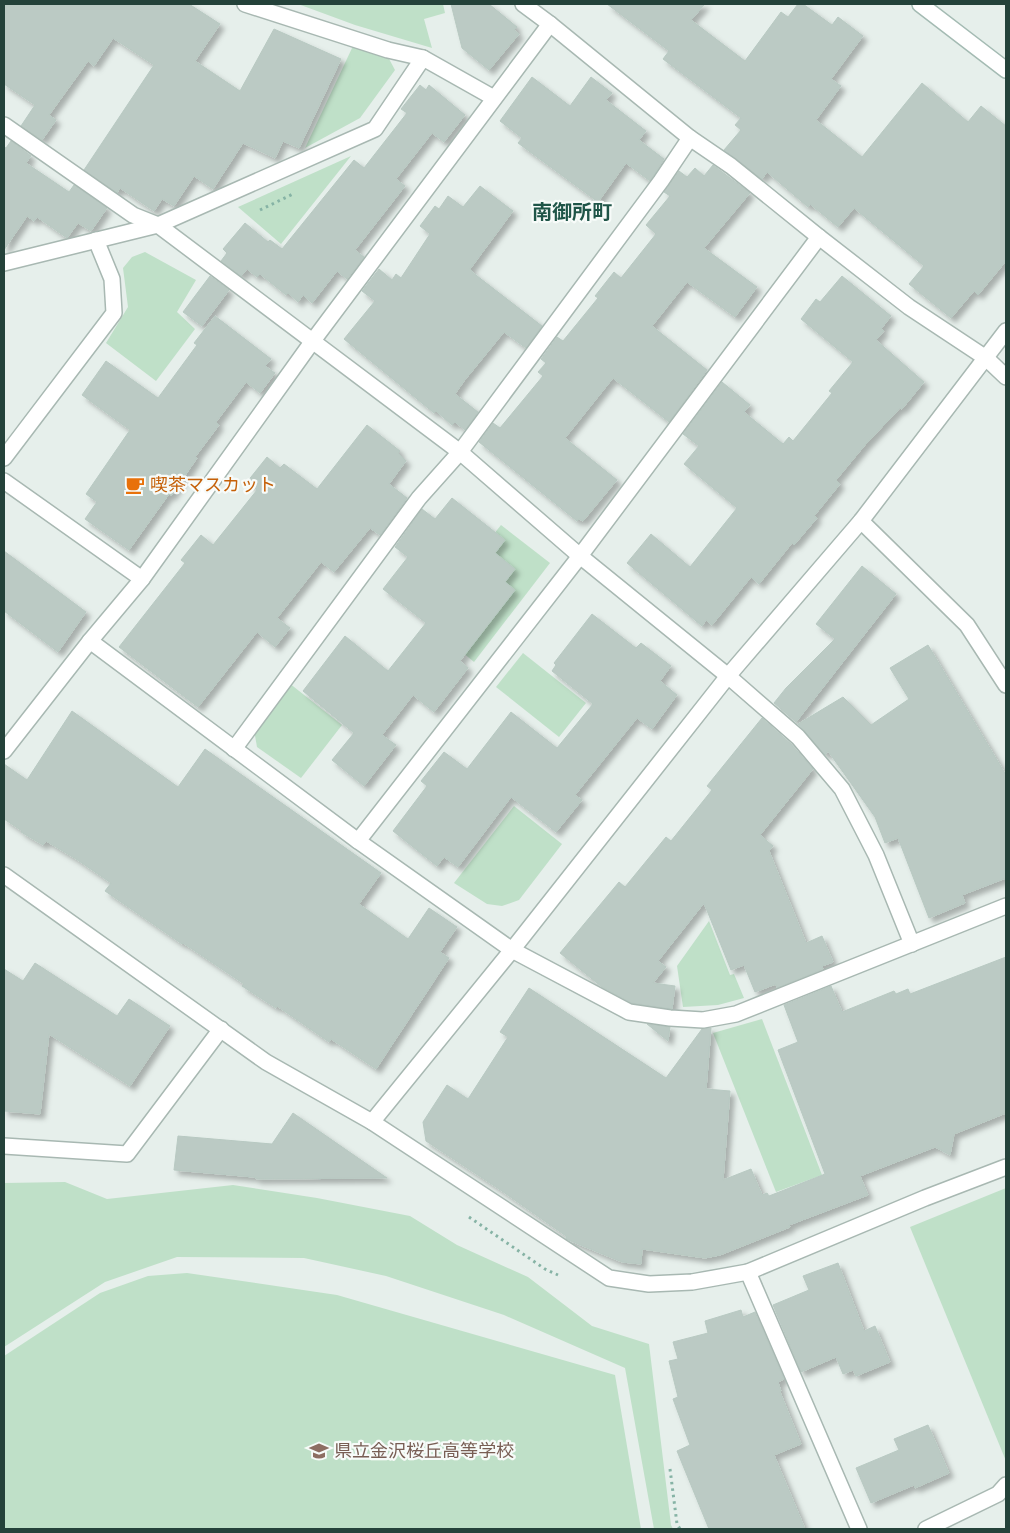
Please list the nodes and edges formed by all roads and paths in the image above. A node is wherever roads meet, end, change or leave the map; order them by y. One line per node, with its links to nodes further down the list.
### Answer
1 (245, 4): 5 (street)
2 (523, 4): 4 (street)
3 (920, 4): 6 (street)
4 (550, 24): 7 (street); 9 (street)
5 (423, 58): 7 (street); 10 (street)
6 (1006, 70)
7 (494, 98): 15 (street)
8 (4, 125): 10 (street)
9 (690, 138): 11 (street); 18 (street)
10 (158, 225): 12 (street); 15 (street)
11 (818, 238): 16 (street); 22 (street)
12 (96, 240): 13 (street); 19 (street)
13 (4, 263)
14 (1006, 331): 16 (street)
15 (312, 342): 18 (street); 23 (street)
16 (986, 358): 17 (street); 21 (street)
17 (1006, 377)
18 (460, 452): 22 (street); 27 (street)
19 (4, 458)
20 (4, 481): 23 (street)
21 (861, 521): 25 (street); 26 (street)
22 (580, 556): 25 (street); 29 (street)
23 (142, 579): 24 (street)
24 (90, 641): 27 (street); 28 (street)
25 (728, 676): 32 (street); 33 (street)
26 (1006, 685)
27 (234, 750): 29 (street)
28 (4, 751)
29 (358, 841): 33 (street)
30 (4, 875): 34 (street)
31 (1006, 906): 32 (street)
32 (912, 944): 33 (street)
33 (512, 950): 35 (street)
34 (221, 1029): 35 (street); 36 (street)
35 (372, 1122): 39 (street)
36 (4, 1146)
37 (1006, 1167): 39 (street)
38 (464, 1214): 40 (path)
39 (748, 1272): 44 (street)
40 (561, 1277)
41 (670, 1469): 43 (path)
42 (1006, 1485): 45 (street)
43 (680, 1529)
44 (859, 1529)
45 (926, 1529)

